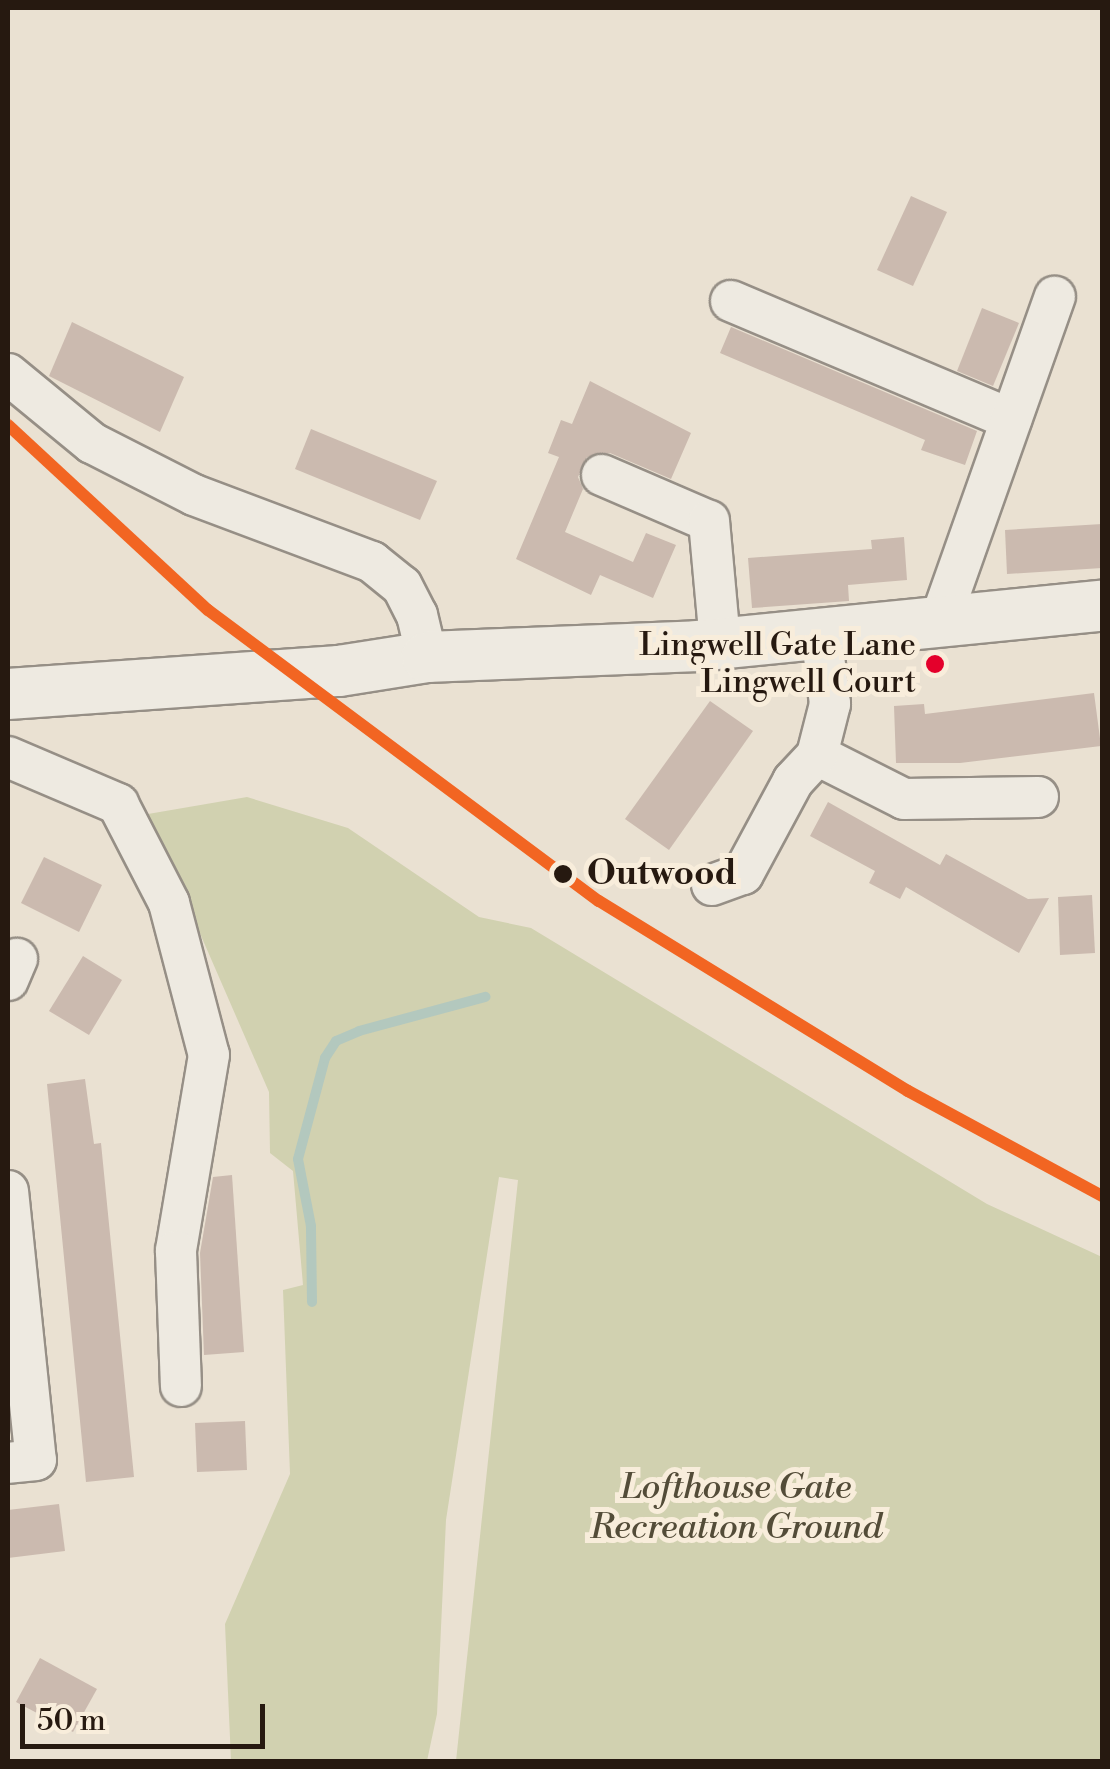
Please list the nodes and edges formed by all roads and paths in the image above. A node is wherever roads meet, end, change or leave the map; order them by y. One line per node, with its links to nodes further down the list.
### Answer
1 (1055, 297): 4 (street)
2 (731, 302): 4 (street)
3 (8, 374): 10 (street)
4 (1011, 419): 7 (street)
5 (602, 476): 9 (street)
6 (1102, 606): 7 (street)
7 (940, 621): 8 (street)
8 (821, 633): 9 (street); 12 (street)
9 (720, 643): 10 (street)
10 (427, 658): 11 (street)
11 (8, 694)
12 (818, 755): 14 (street); 15 (street)
13 (8, 757): 17 (street)
14 (1038, 797)
15 (712, 885)
16 (8, 1191): 18 (street)
17 (181, 1386)
18 (8, 1462)

